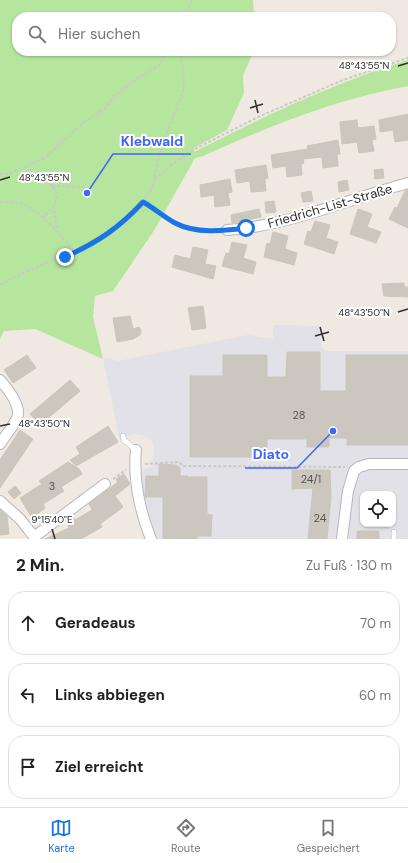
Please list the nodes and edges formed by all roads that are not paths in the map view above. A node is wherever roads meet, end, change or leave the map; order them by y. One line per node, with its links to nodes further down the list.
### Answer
1 (408, 183): 2 (street, Friedrich-List-Straße)
2 (227, 230)
3 (0, 380): 5 (street)
4 (123, 436): 6 (lane)
5 (0, 444)
6 (136, 450): 12 (street)
7 (408, 464): 13 (street)
8 (105, 484): 11 (street)
9 (0, 501): 11 (street)
10 (394, 532): 14 (lane)
11 (35, 538)
12 (151, 539)
13 (342, 539)
14 (394, 539)

